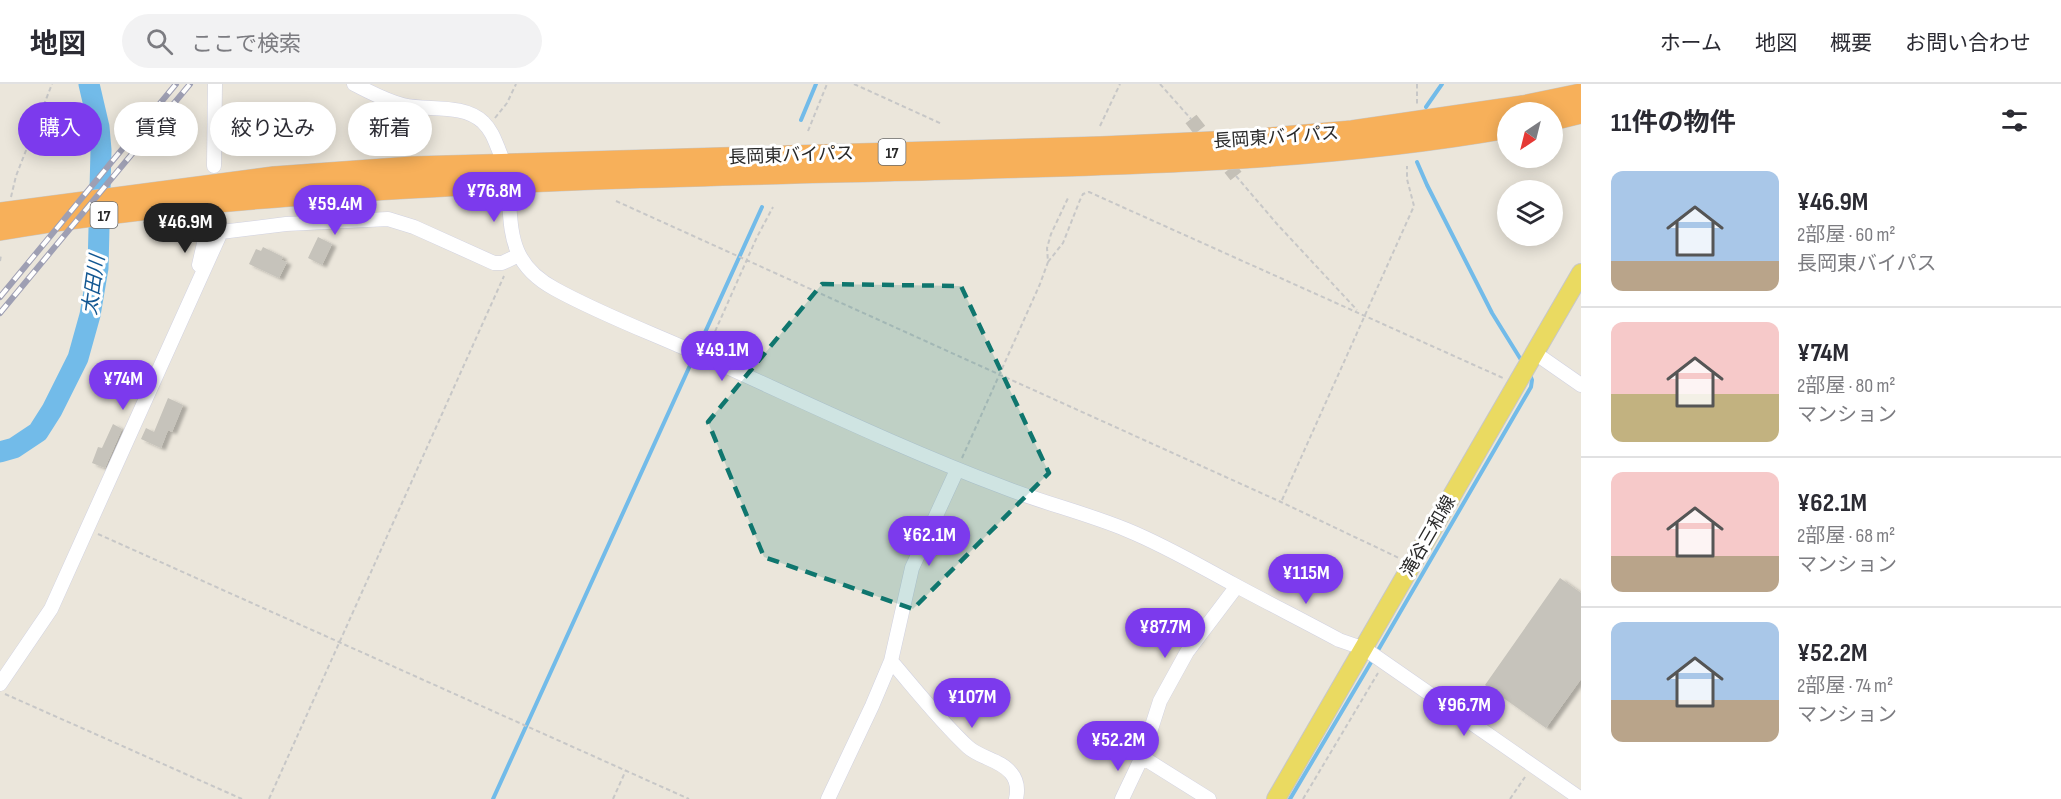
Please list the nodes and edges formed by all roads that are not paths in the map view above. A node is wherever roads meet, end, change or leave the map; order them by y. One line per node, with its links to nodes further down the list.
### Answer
1 (215, 84): 10 (street)
2 (354, 84): 12 (street)
3 (1581, 94): 12 (highway, 長岡東バイパス / 17)
4 (1581, 112): 5 (highway)
5 (1563, 117)
6 (1581, 120): 7 (highway)
7 (1563, 124)
8 (1497, 130): 11 (highway, 長岡東バイパス / 17)
9 (1497, 138): 11 (highway)
10 (214, 166)
11 (1236, 167): 12 (highway, 長岡東バイパス / 17)
12 (507, 173): 13 (highway, 長岡東バイパス / 17); 15 (street)
13 (7, 216)
14 (208, 226): 17 (street)
15 (519, 255): 17 (street); 20 (street)
16 (1581, 273): 18 (main road, 滝谷三和線)
17 (194, 289): 24 (street)
18 (1535, 354): 19 (street); 22 (main road, 滝谷三和線)
19 (1581, 385)
20 (957, 470): 21 (street); 23 (street)
21 (1237, 586): 22 (street); 25 (street)
22 (1365, 649): 30 (main road, 滝谷三和線); 31 (street)
23 (891, 661): 26 (street); 27 (street)
24 (0, 684)
25 (1142, 757): 28 (street); 29 (street)
26 (828, 799)
27 (1016, 799)
28 (1122, 799)
29 (1209, 799)
30 (1276, 799)
31 (1581, 799)

